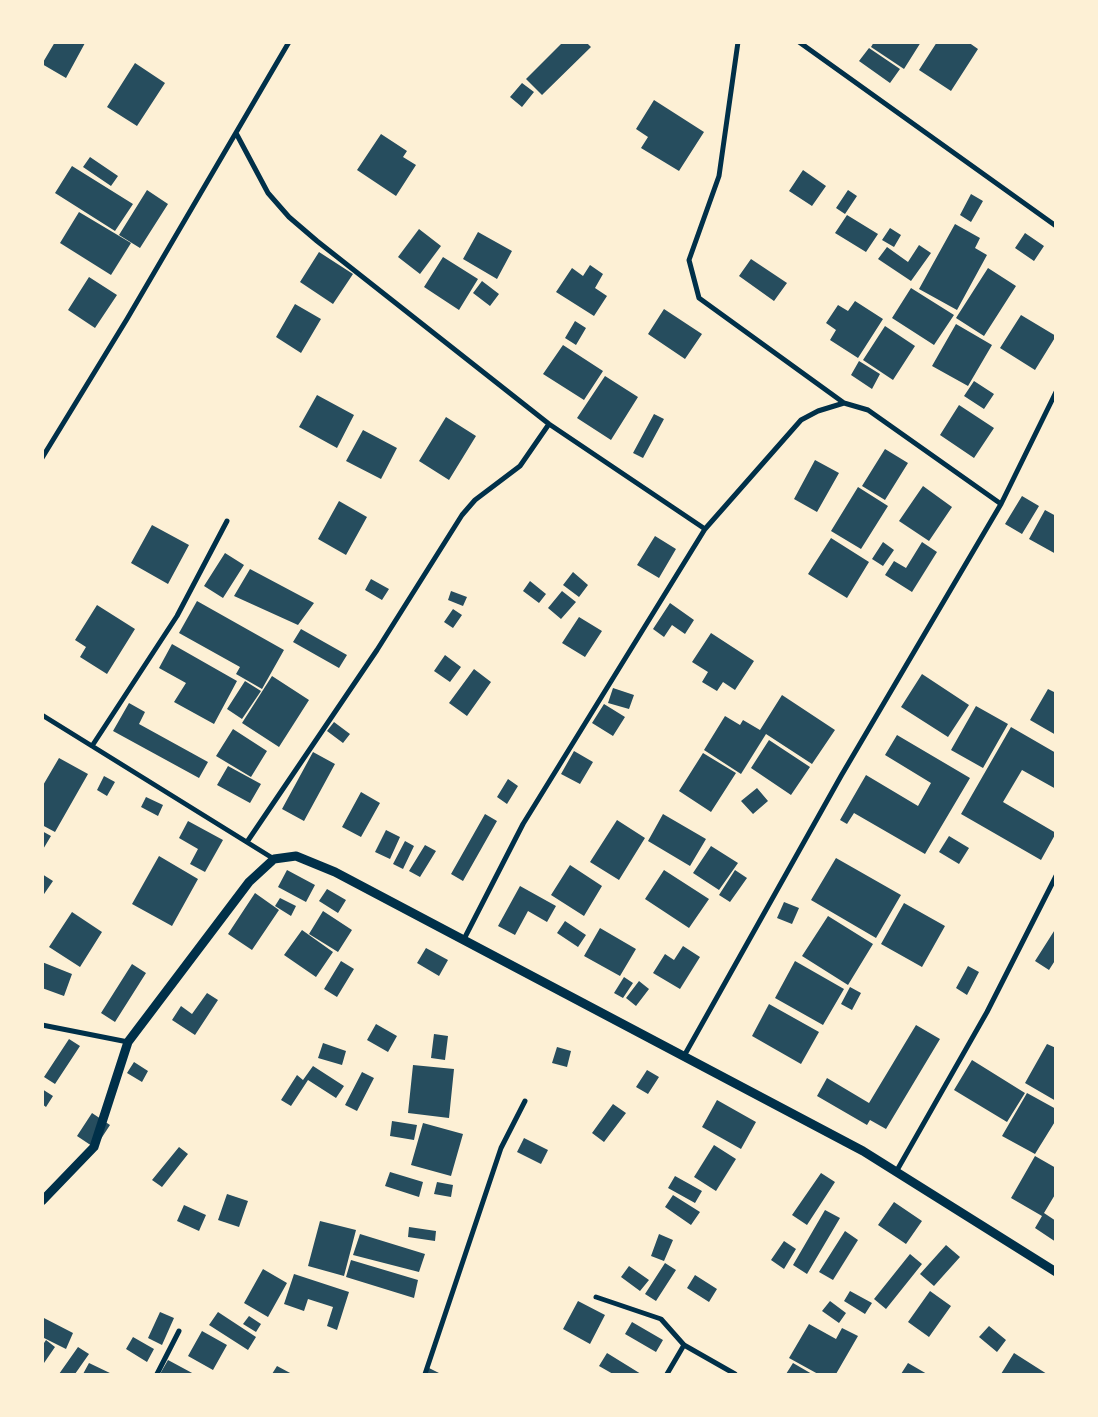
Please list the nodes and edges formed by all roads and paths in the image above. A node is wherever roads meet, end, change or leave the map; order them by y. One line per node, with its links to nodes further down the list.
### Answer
1 (289, 42): 4 (street)
2 (738, 42): 7 (street)
3 (799, 42): 5 (street)
4 (236, 133): 8 (street); 9 (street)
5 (1056, 226)
6 (1056, 392): 10 (street)
7 (844, 403): 10 (street); 12 (street)
8 (549, 424): 12 (street); 15 (street)
9 (42, 458)
10 (1001, 504): 21 (street)
11 (227, 521): 14 (street)
12 (705, 529): 18 (street)
13 (42, 715): 14 (street)
14 (92, 746): 15 (street)
15 (247, 842): 16 (street)
16 (274, 859): 18 (street); 20 (street)
17 (1056, 876): 23 (street)
18 (462, 942): 21 (street)
19 (42, 1025): 20 (street)
20 (128, 1042): 24 (street)
21 (684, 1056): 23 (street)
22 (525, 1101): 30 (street)
23 (896, 1172): 25 (street)
24 (42, 1201)
25 (1056, 1272)
26 (596, 1297): 28 (street)
27 (179, 1331): 29 (street)
28 (684, 1345): 31 (street); 32 (street)
29 (157, 1374)
30 (425, 1374)
31 (667, 1374)
32 (735, 1374)

